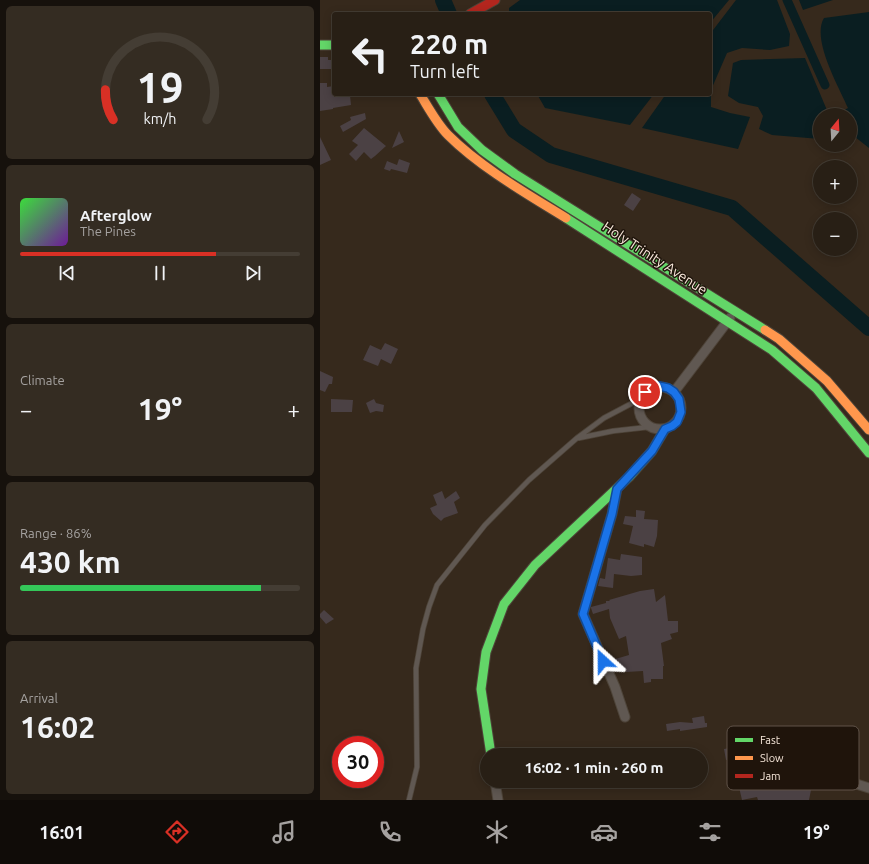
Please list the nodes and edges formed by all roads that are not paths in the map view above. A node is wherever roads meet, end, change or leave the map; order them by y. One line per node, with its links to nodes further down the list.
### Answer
1 (473, 0): 3 (street)
2 (495, 0): 3 (main road)
3 (474, 12)
4 (320, 45): 5 (main road)
5 (332, 45)
6 (421, 96): 9 (main road, Holy Trinity Avenue)
7 (439, 96): 8 (main road, Holy Trinity Avenue)
8 (458, 126): 9 (main road); 10 (main road, Holy Trinity Avenue)
9 (447, 134): 11 (main road, Holy Trinity Avenue)
10 (734, 311): 11 (street); 16 (main road, Holy Trinity Avenue)
11 (727, 321): 12 (street); 18 (main road, Holy Trinity Avenue)
12 (674, 392): 13 (street); 15 (street)
13 (640, 399): 14 (street); 17 (lane)
14 (649, 427): 15 (street); 17 (lane)
15 (665, 429): 19 (main road)
16 (869, 430)
17 (577, 438): 25 (lane)
18 (869, 454)
19 (617, 489): 20 (street); 21 (main road)
20 (625, 716)
21 (490, 748)
22 (859, 785): 24 (street)
23 (496, 788): 26 (street)
24 (869, 788)
25 (410, 800)
26 (498, 800)

